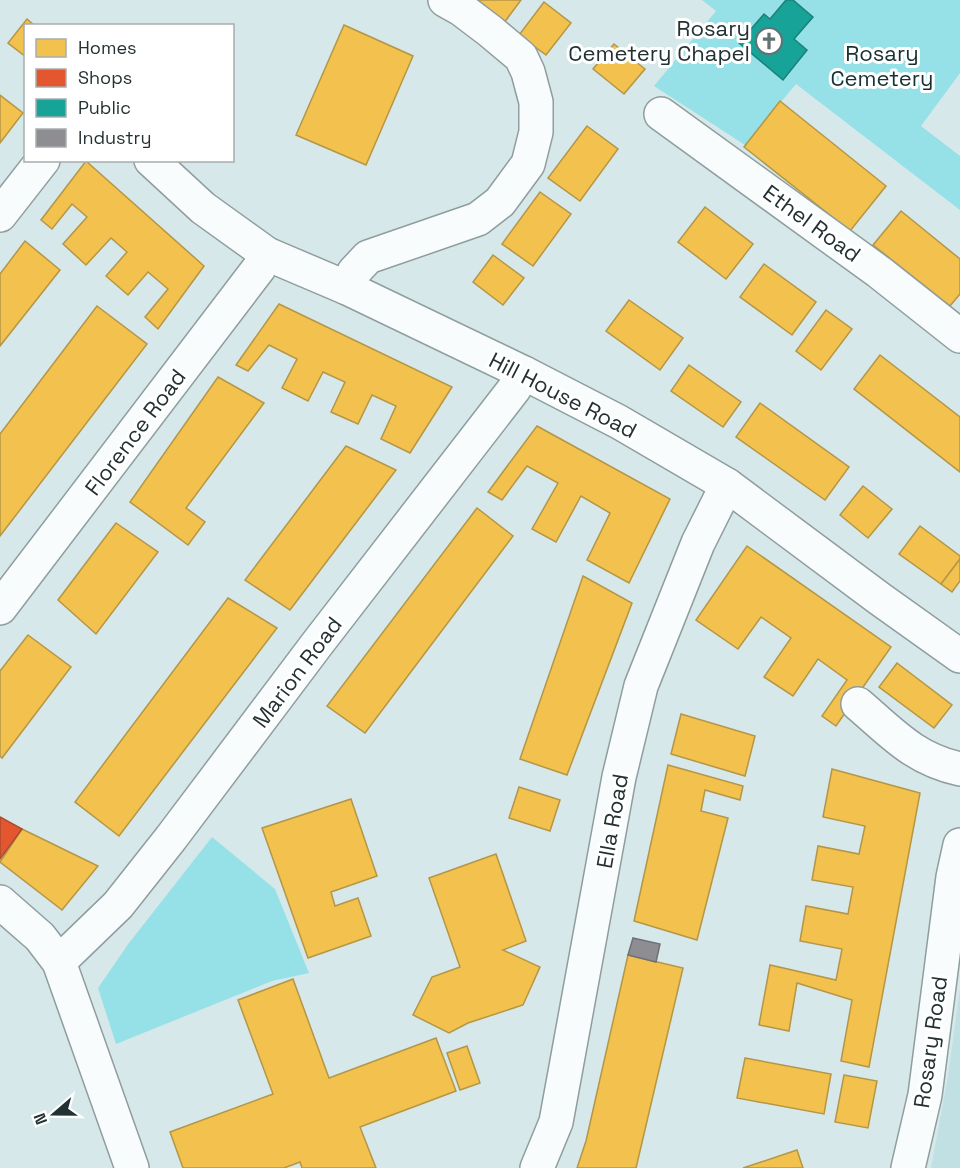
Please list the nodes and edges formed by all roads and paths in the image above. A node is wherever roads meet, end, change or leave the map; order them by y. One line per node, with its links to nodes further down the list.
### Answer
1 (445, 0): 7 (street)
2 (662, 114): 8 (street, Ethel Road)
3 (41, 162): 5 (street)
4 (153, 162): 6 (street, Hill House Road)
5 (0, 216)
6 (267, 254): 7 (street, Hill House Road); 11 (street, Florence Road)
7 (346, 288): 9 (street, Hill House Road)
8 (960, 336)
9 (524, 373): 10 (street, Hill House Road); 17 (street, Marion Road)
10 (727, 485): 12 (street, Hill House Road); 19 (street, Ella Road)
11 (0, 608)
12 (960, 656)
13 (858, 704): 14 (street)
14 (960, 769)
15 (960, 845): 20 (street, Rosary Road)
16 (0, 902): 17 (street)
17 (58, 962): 18 (street)
18 (132, 1168)
19 (537, 1168)
20 (908, 1168)

